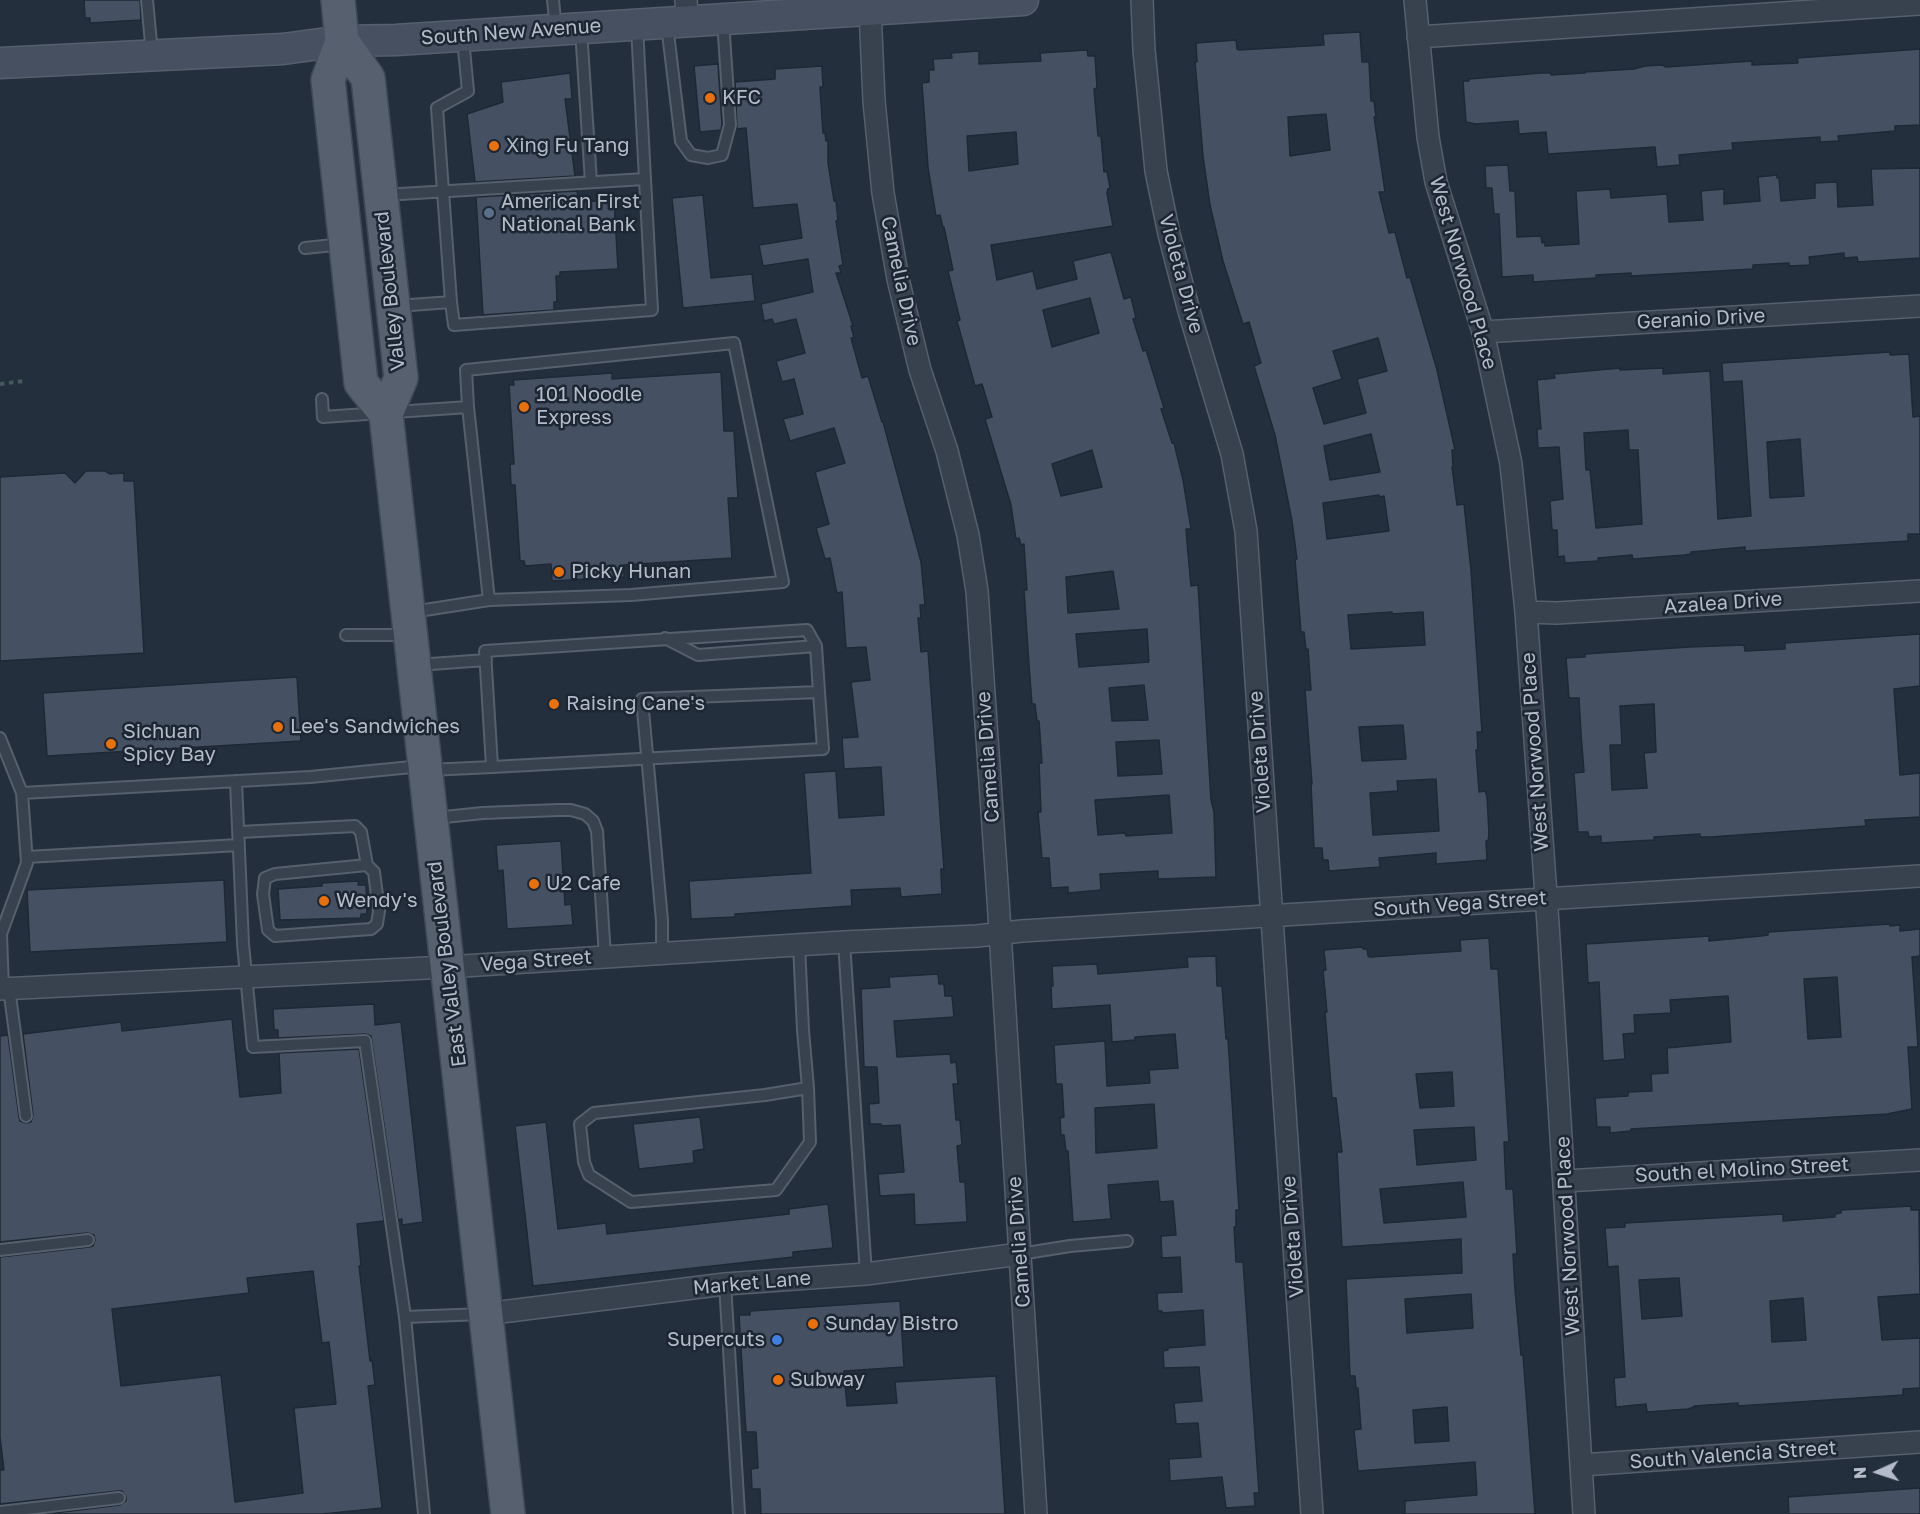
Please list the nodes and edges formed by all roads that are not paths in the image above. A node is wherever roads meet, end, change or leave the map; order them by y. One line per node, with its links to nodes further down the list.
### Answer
1 (147, 0): 16 (lane)
2 (338, 0): 15 (main road)
3 (553, 0): 12 (lane)
4 (1022, 0): 8 (main road, South New Avenue)
5 (1143, 0): 53 (street, Violeta Drive)
6 (1415, 0): 14 (street, West Norwood Place)
7 (1920, 4): 14 (street)
8 (870, 10): 10 (main road, South New Avenue); 55 (street, Camelia Drive)
9 (680, 14): 10 (main road, South New Avenue); 10 (lane); 11 (main road, South New Avenue)
10 (723, 18)
11 (637, 24): 12 (main road, South New Avenue); 18 (lane)
12 (568, 28): 13 (main road, South New Avenue); 19 (lane)
13 (462, 35): 15 (main road, South New Avenue); 20 (lane)
14 (1418, 37): 27 (street, West Norwood Place)
15 (342, 41): 16 (main road, South New Avenue); 21 (main road, Valley Boulevard); 22 (main road, Valley Boulevard)
16 (152, 54): 17 (main road, South New Avenue)
17 (0, 63)
18 (645, 179): 19 (lane); 24 (lane)
19 (591, 182): 20 (lane)
20 (443, 191): 21 (lane); 24 (lane)
21 (381, 195): 25 (main road, Valley Boulevard)
22 (346, 244): 23 (lane); 30 (main road, Valley Boulevard)
23 (305, 248)
24 (451, 302): 25 (lane)
25 (393, 306): 30 (main road, Valley Boulevard)
26 (1920, 306): 27 (street, Geranio Drive)
27 (1483, 332): 33 (street, West Norwood Place)
28 (322, 399): 30 (lane)
29 (468, 407): 30 (lane); 32 (lane); 32 (lane)
30 (386, 414): 35 (main road, East Valley Boulevard)
31 (1920, 591): 33 (street, Azalea Drive)
32 (489, 600): 35 (lane)
33 (1526, 612): 52 (street, West Norwood Place)
34 (346, 634): 35 (lane)
35 (412, 638): 38 (lane); 43 (main road, East Valley Boulevard)
36 (665, 638): 37 (lane); 37 (lane); 38 (lane)
37 (816, 646): 39 (lane)
38 (486, 660): 42 (lane)
39 (819, 692): 41 (lane); 41 (lane)
40 (0, 738): 45 (lane)
41 (646, 758): 42 (lane); 58 (lane)
42 (492, 767): 43 (lane)
43 (425, 768): 44 (lane); 46 (main road, East Valley Boulevard)
44 (237, 781): 45 (lane); 47 (lane)
45 (22, 793): 49 (lane)
46 (431, 818): 59 (lane); 60 (main road, East Valley Boulevard)
47 (240, 832): 48 (lane); 50 (lane)
48 (239, 844): 49 (lane); 61 (lane)
49 (27, 857): 54 (lane)
50 (368, 865): 50 (lane)
51 (1920, 876): 52 (street, South Vega Street)
52 (1545, 899): 53 (street, South Vega Street); 66 (street, West Norwood Place)
53 (1271, 917): 55 (street, South Vega Street); 83 (street, Violeta Drive)
54 (4, 918): 62 (lane)
55 (1000, 933): 56 (street, Vega Street); 70 (street, Camelia Drive)
56 (844, 942): 57 (street, Vega Street); 71 (lane)
57 (800, 945): 58 (street, Vega Street); 63 (lane)
58 (662, 953): 59 (street, Vega Street)
59 (605, 957): 60 (street, Vega Street)
60 (447, 967): 61 (street, Vega Street); 73 (main road, East Valley Boulevard)
61 (246, 977): 62 (street, Vega Street); 74 (lane)
62 (4, 988): 64 (lane)
63 (808, 1088): 63 (lane)
64 (26, 1116)
65 (1920, 1160): 66 (street, South el Molino Street)
66 (1564, 1181): 76 (street, West Norwood Place)
67 (88, 1240): 69 (lane)
68 (1127, 1240): 70 (lane)
69 (0, 1250)
70 (1020, 1254): 71 (street, Market Lane); 82 (street, Camelia Drive)
71 (866, 1274): 72 (street, Market Lane)
72 (725, 1284): 73 (street, Market Lane); 81 (lane)
73 (485, 1314): 74 (lane); 80 (main road, East Valley Boulevard)
74 (405, 1317): 79 (lane)
75 (1920, 1442): 76 (street, South Valencia Street)
76 (1581, 1465): 84 (street, West Norwood Place)
77 (119, 1498): 78 (lane)
78 (0, 1512)
79 (424, 1514)
80 (508, 1514)
81 (739, 1514)
82 (1036, 1514)
83 (1312, 1514)
84 (1584, 1514)

